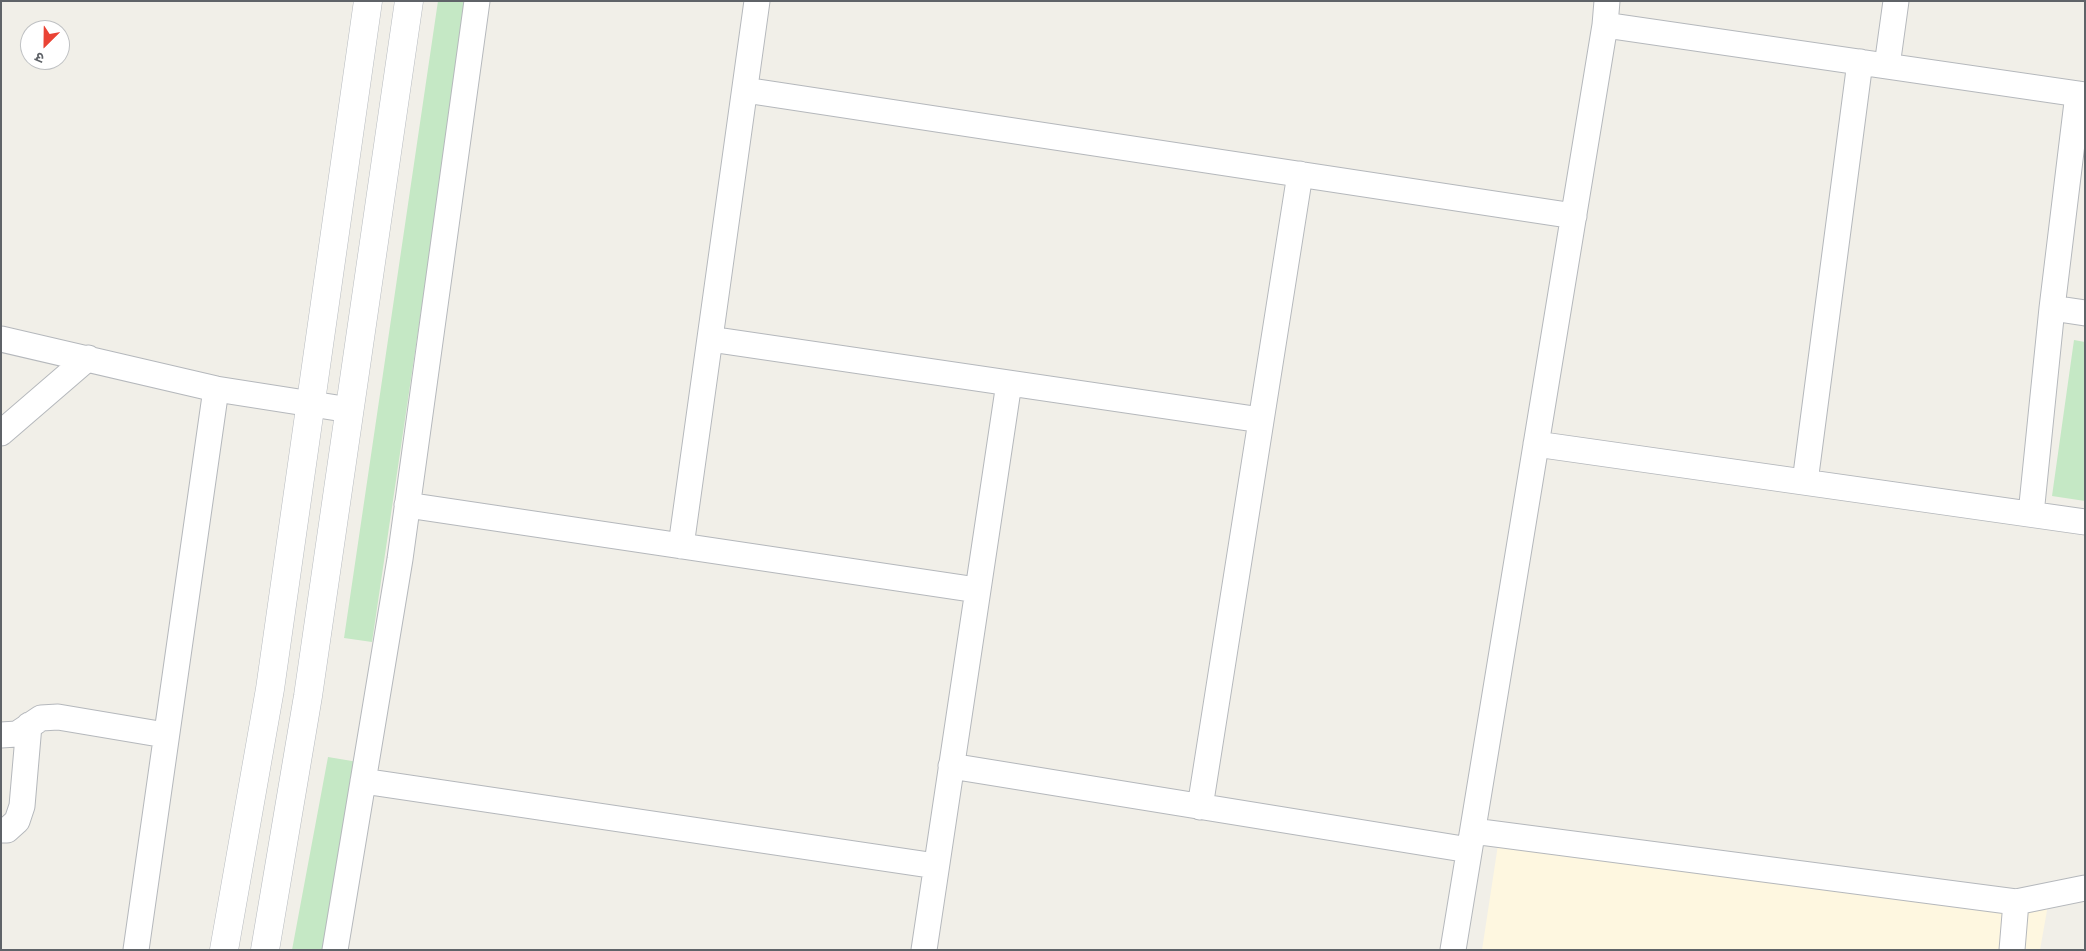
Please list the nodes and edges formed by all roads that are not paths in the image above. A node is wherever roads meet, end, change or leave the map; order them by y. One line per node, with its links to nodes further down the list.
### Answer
1 (368, 1): 20 (street)
2 (409, 1): 21 (street)
3 (478, 1): 26 (street)
4 (757, 1): 9 (street)
5 (1896, 1): 8 (street)
6 (1606, 13): 7 (street); 12 (street)
7 (1860, 62): 8 (street); 25 (street)
8 (1887, 66): 10 (street)
9 (745, 90): 11 (street); 16 (street)
10 (2081, 94): 13 (street)
11 (1300, 174): 12 (street); 22 (street)
12 (1574, 216): 24 (street)
13 (2052, 308): 14 (street); 27 (street)
14 (2085, 313)
15 (1, 339): 17 (street)
16 (710, 339): 18 (street); 29 (street)
17 (88, 358): 19 (street); 23 (street)
18 (1009, 383): 22 (street); 30 (street)
19 (216, 389): 20 (street); 33 (street)
20 (310, 404): 21 (street); 43 (street)
21 (350, 410): 44 (street)
22 (1261, 420): 36 (street)
23 (1, 433)
24 (1536, 444): 25 (street); 38 (street)
25 (1805, 482): 27 (street)
26 (408, 505): 29 (street); 35 (street)
27 (2030, 514): 28 (street)
28 (2085, 522)
29 (681, 546): 30 (street)
30 (977, 590): 34 (street)
31 (29, 725): 32 (street); 33 (street); 37 (street)
32 (1, 735)
33 (165, 735): 42 (street)
34 (951, 766): 36 (street); 39 (street)
35 (363, 781): 39 (street); 45 (street)
36 (1200, 806): 38 (street)
37 (1, 830)
38 (1471, 840): 41 (street); 47 (street)
39 (936, 866): 46 (street)
40 (2085, 888): 41 (street)
41 (2016, 902): 48 (street)
42 (136, 950)
43 (224, 950)
44 (265, 950)
45 (335, 950)
46 (924, 950)
47 (1453, 950)
48 (2012, 950)

